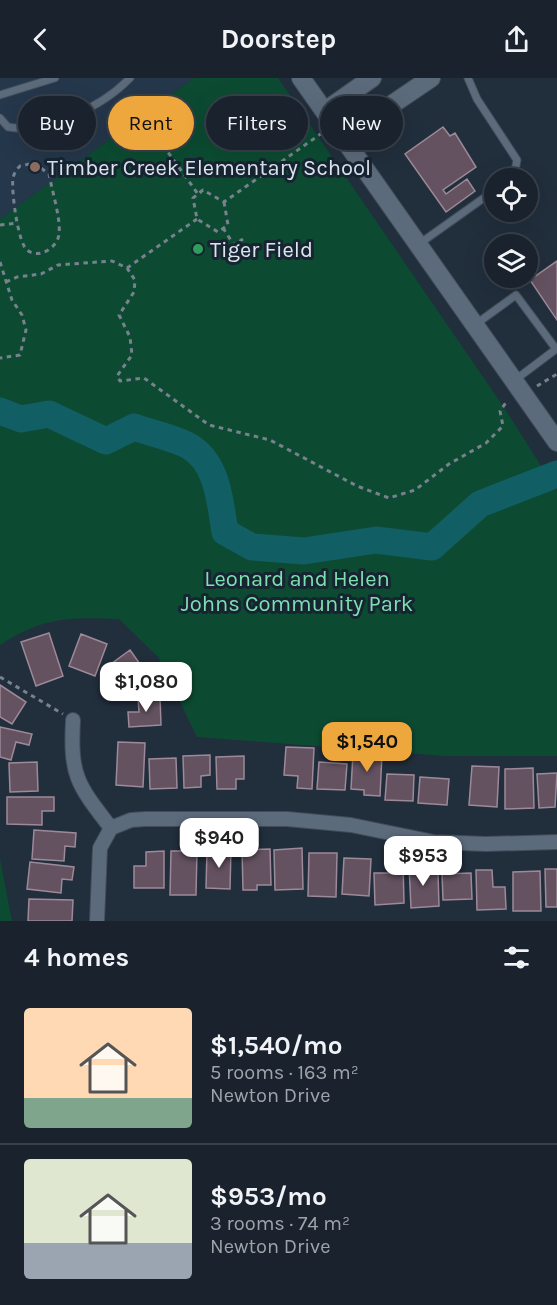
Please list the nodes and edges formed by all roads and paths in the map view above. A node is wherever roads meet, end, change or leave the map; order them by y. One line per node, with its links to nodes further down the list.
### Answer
1 (56, 78): 7 (lane)
2 (130, 78): 11 (lane)
3 (301, 78): 10 (street)
4 (372, 78): 8 (street)
5 (431, 78): 9 (street)
6 (468, 78): 15 (lane)
7 (0, 96)
8 (346, 96)
9 (403, 97)
10 (320, 104)
11 (0, 118)
12 (320, 134): 18 (path)
13 (166, 150): 16 (path)
14 (353, 150): 24 (street)
15 (514, 168)
16 (198, 194): 18 (path); 19 (path)
17 (484, 198): 24 (lane)
18 (224, 202): 22 (path)
19 (197, 219): 22 (path); 28 (path)
20 (18, 223): 20 (path); 21 (path)
21 (0, 225)
22 (224, 228): 25 (path)
23 (243, 239): 25 (path)
24 (419, 244): 30 (street)
25 (234, 245): 26 (path)
26 (226, 250)
27 (0, 262): 29 (path)
28 (127, 268): 29 (path); 35 (path)
29 (6, 282): 31 (path)
30 (475, 324): 33 (street); 33 (lane)
31 (0, 358)
32 (557, 374): 34 (path)
33 (515, 381): 36 (street)
34 (537, 386)
35 (507, 401)
36 (552, 435)
37 (0, 677): 38 (path)
38 (72, 720): 39 (street)
39 (111, 828): 40 (street); 41 (street)
40 (557, 842)
41 (97, 921)

